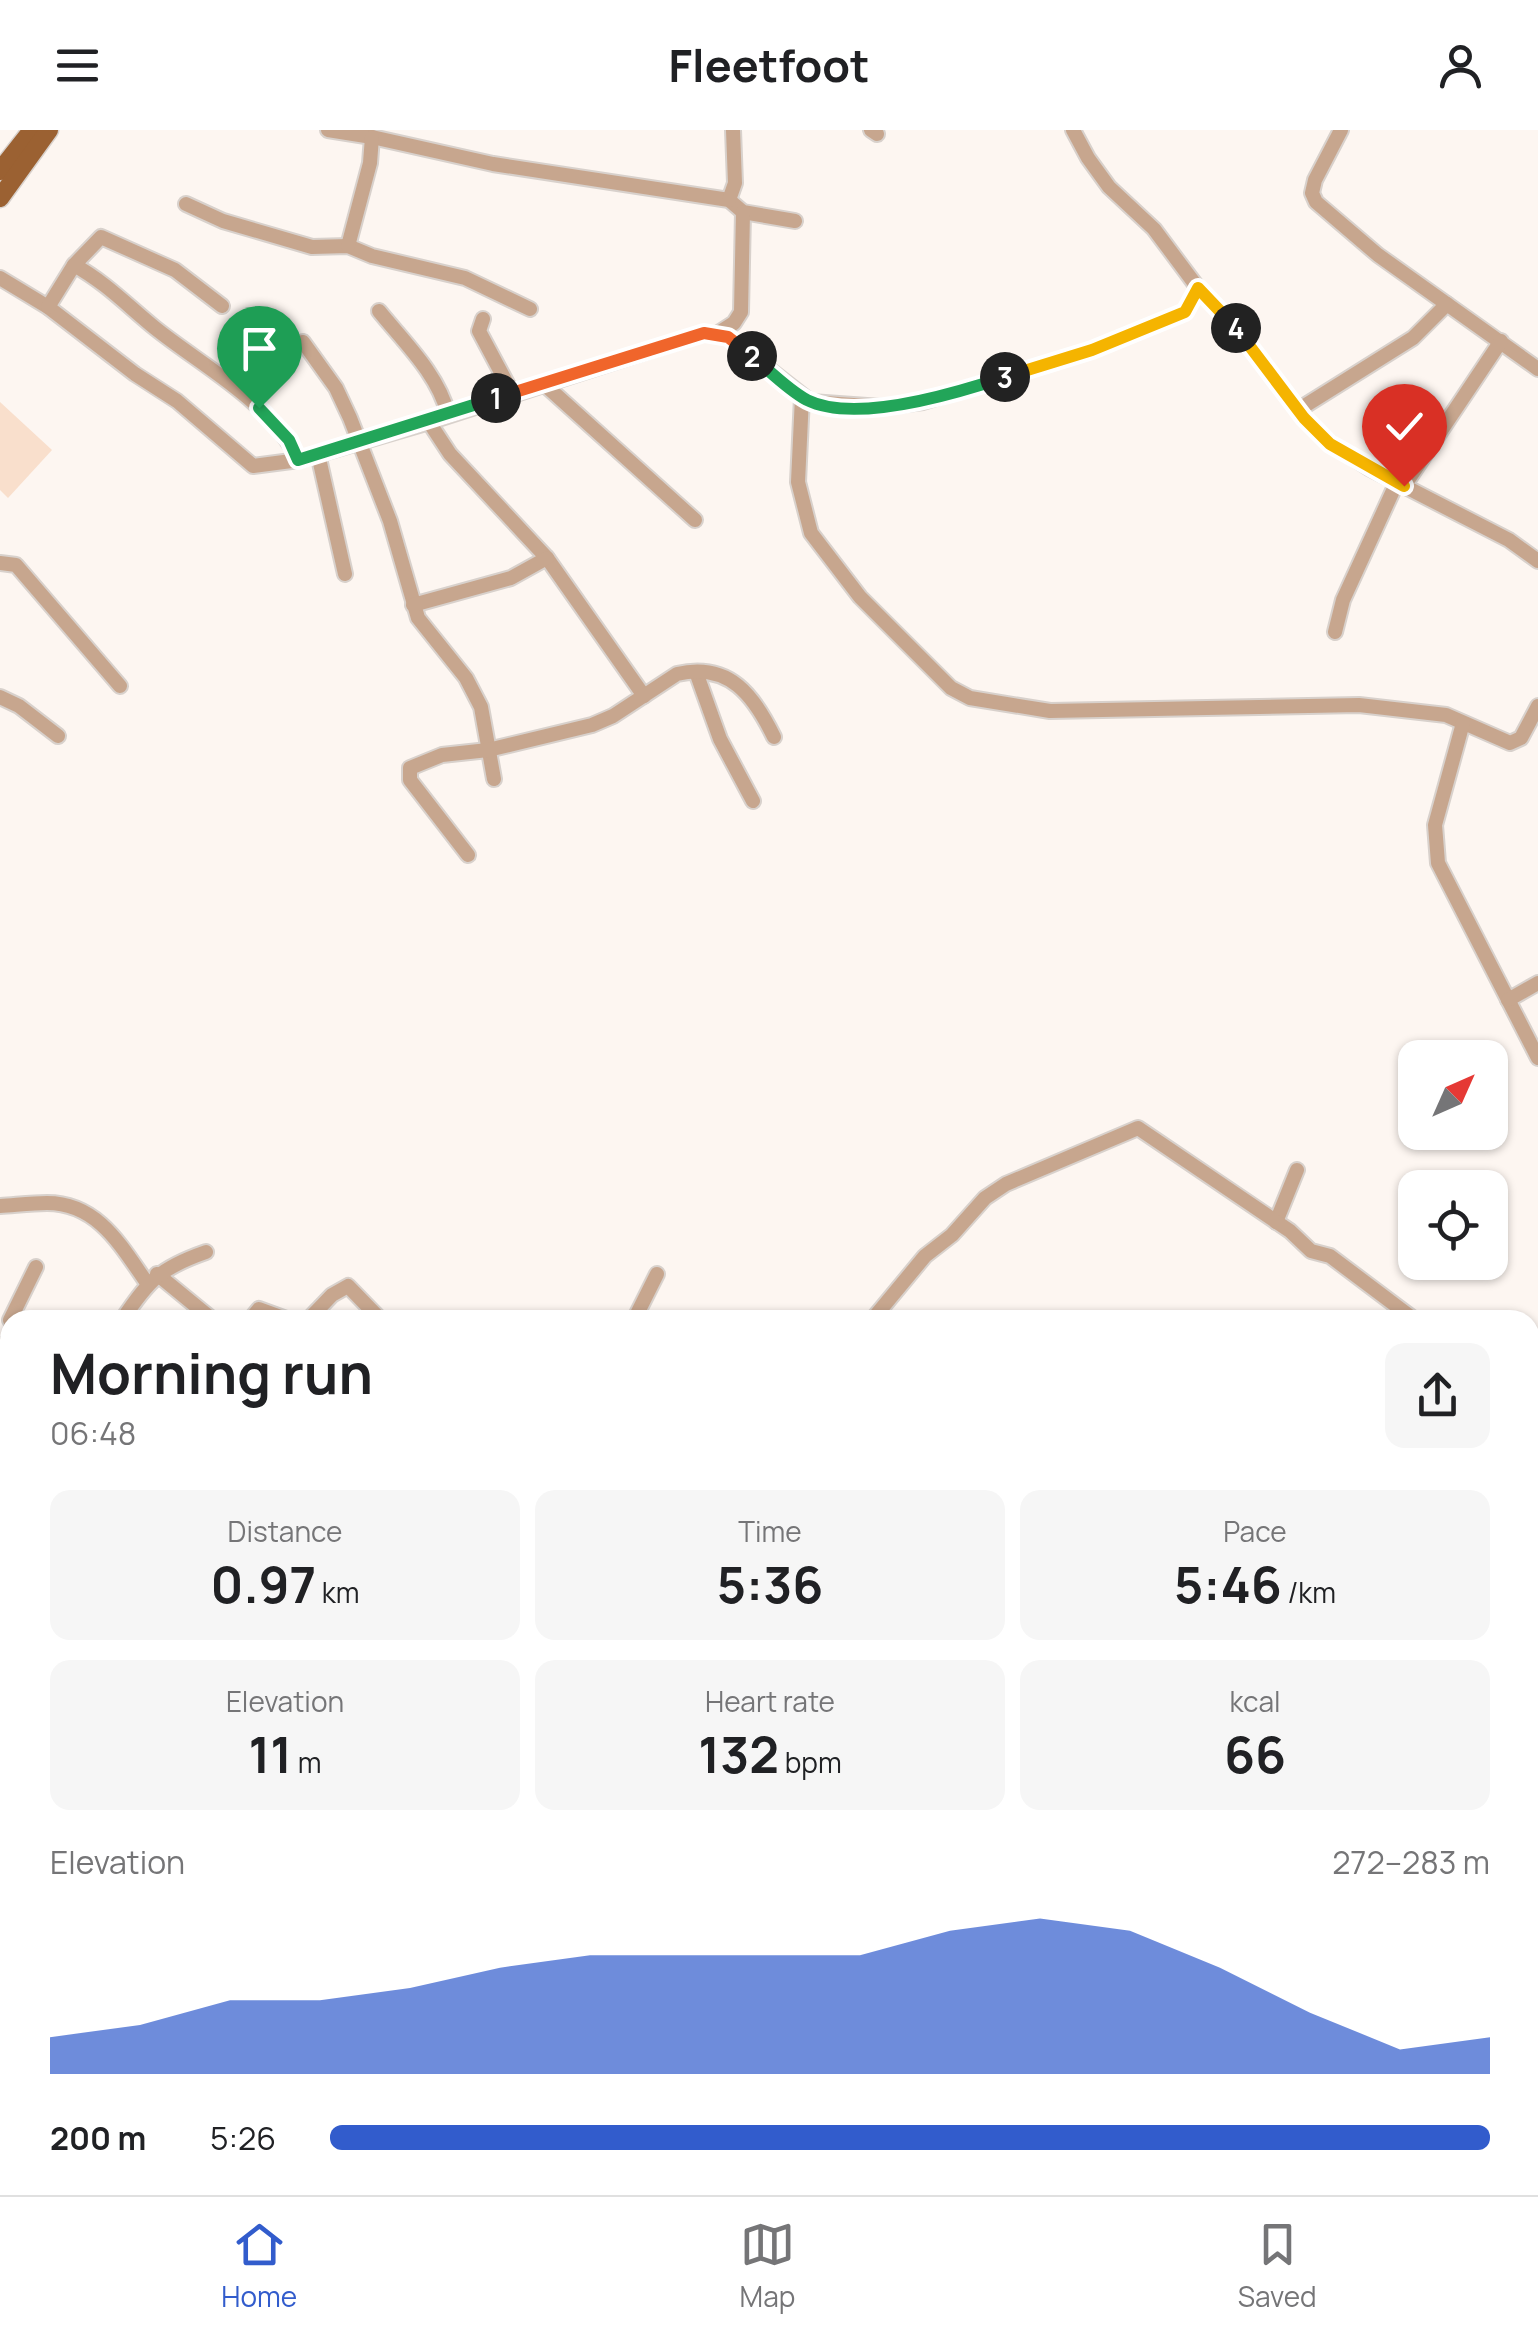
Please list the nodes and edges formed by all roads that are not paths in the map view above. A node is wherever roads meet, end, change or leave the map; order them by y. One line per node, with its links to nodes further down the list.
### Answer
1 (32, 130): 8 (main road)
2 (49, 130): 9 (main road)
3 (328, 130): 7 (street)
4 (733, 130): 10 (street)
5 (1073, 130): 17 (street)
6 (1340, 130): 18 (street)
7 (372, 136): 10 (street); 14 (street)
8 (0, 172)
9 (0, 198)
10 (729, 200): 12 (street)
11 (186, 204): 14 (street)
12 (742, 212): 13 (street); 24 (street)
13 (795, 221)
14 (348, 246): 21 (street)
15 (74, 265): 19 (street); 20 (street); 36 (street)
16 (0, 278): 20 (street)
17 (1198, 288): 30 (street); 31 (street)
18 (1448, 304): 25 (street); 31 (street)
19 (222, 306)
20 (48, 308): 36 (street)
21 (530, 309)
22 (379, 310): 32 (street)
23 (482, 319): 29 (street)
24 (717, 334): 28 (street); 30 (street)
25 (1501, 341): 27 (street); 37 (street)
26 (303, 342): 34 (street)
27 (1538, 368)
28 (544, 384): 29 (street); 38 (street)
29 (512, 393): 32 (street)
30 (802, 396): 50 (street)
31 (1298, 410): 37 (street)
32 (448, 414): 33 (street)
33 (429, 422): 34 (street); 39 (street)
34 (360, 442): 35 (street); 43 (street)
35 (318, 454): 36 (street); 42 (street)
36 (298, 460)
37 (1400, 484): 40 (street); 44 (street)
38 (694, 520)
39 (548, 558): 43 (street); 47 (street)
40 (1538, 561)
41 (0, 564): 46 (street)
42 (345, 574)
43 (413, 606): 53 (street)
44 (1335, 632)
45 (696, 672): 47 (street); 52 (street); 55 (street)
46 (120, 686)
47 (644, 696): 53 (street)
48 (0, 697): 51 (street)
49 (1538, 706): 50 (street)
50 (1463, 723): 58 (street)
51 (58, 736)
52 (774, 737)
53 (488, 750): 54 (street); 56 (street)
54 (494, 778)
55 (754, 801)
56 (468, 854)
57 (1538, 982): 58 (street)
58 (1508, 1000): 59 (street)
59 (1538, 1058)
60 (1297, 1170): 62 (street)
61 (0, 1206): 66 (street)
62 (1276, 1222): 73 (street); 74 (street)
63 (206, 1252): 66 (street)
64 (36, 1267): 67 (street)
65 (657, 1274): 72 (street)
66 (152, 1278): 68 (street); 69 (street)
67 (17, 1310)
68 (129, 1310)
69 (198, 1310)
70 (317, 1310): 71 (street)
71 (371, 1310)
72 (639, 1310)
73 (880, 1310)
74 (1401, 1310)

